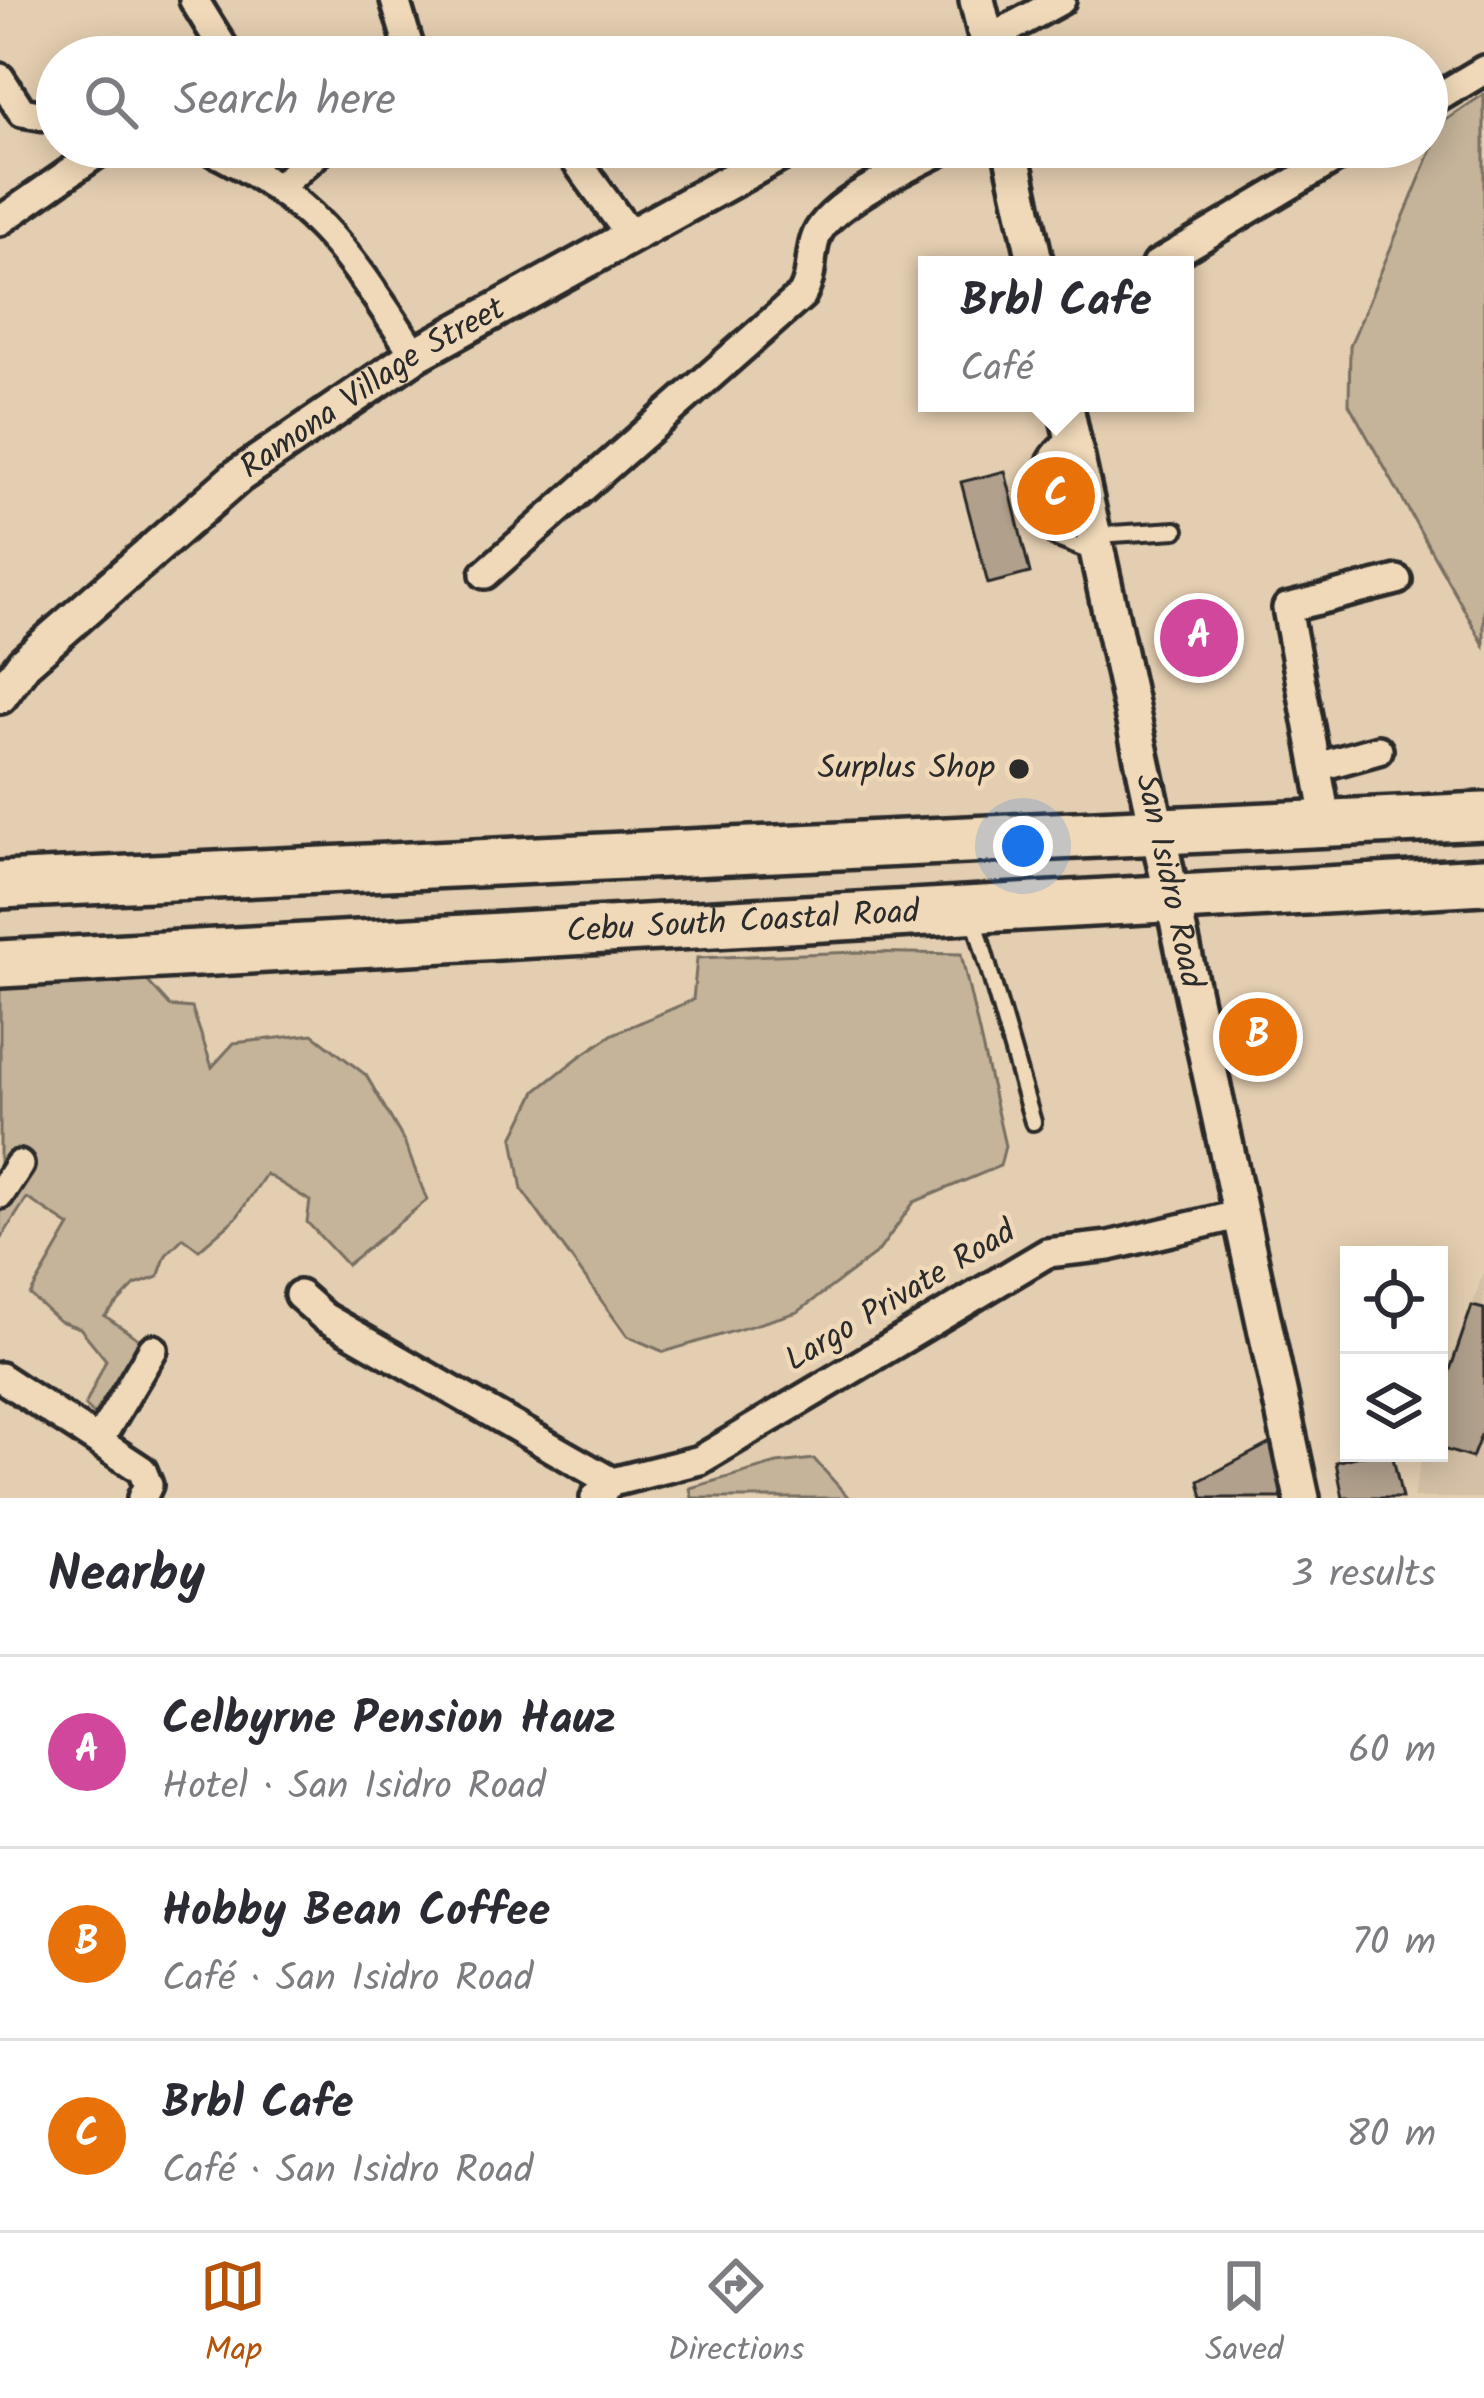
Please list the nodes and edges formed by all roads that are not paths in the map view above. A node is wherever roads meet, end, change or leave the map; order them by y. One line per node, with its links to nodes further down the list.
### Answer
1 (194, 0): 5 (street)
2 (394, 0): 6 (street)
3 (977, 0): 7 (street)
4 (1061, 0): 8 (street)
5 (216, 36)
6 (405, 36)
7 (987, 36)
8 (1009, 36)
9 (1484, 70): 11 (street)
10 (0, 78): 12 (street)
11 (1448, 91)
12 (36, 114)
13 (76, 168): 22 (street)
14 (265, 168): 21 (street)
15 (300, 168): 21 (street)
16 (581, 168): 23 (street)
17 (753, 168): 23 (street, Ramona Village Street)
18 (911, 168): 30 (street)
19 (1015, 168): 24 (street)
20 (1319, 168): 25 (street)
21 (280, 186): 26 (street)
22 (0, 221)
23 (630, 235): 26 (street, Ramona Village Street)
24 (1034, 256)
25 (1171, 256)
26 (415, 355): 32 (street, Ramona Village Street)
27 (1068, 418): 29 (street, San Isidro Road)
28 (1176, 530): 29 (lane)
29 (1096, 545): 37 (street, San Isidro Road)
30 (485, 574)
31 (1397, 580): 34 (street)
32 (0, 696)
33 (1378, 750): 34 (street)
34 (1317, 767): 36 (street)
35 (1484, 816): 36 (highway)
36 (1328, 824): 37 (highway)
37 (1157, 830): 39 (highway); 40 (street, San Isidro Road)
38 (1484, 881): 40 (highway, Cebu South Coastal Road)
39 (0, 885)
40 (1173, 898): 41 (highway, Cebu South Coastal Road); 46 (street, San Isidro Road)
41 (971, 910): 42 (highway, Cebu South Coastal Road); 43 (lane)
42 (0, 964)
43 (1033, 1122)
44 (19, 1165): 45 (street)
45 (0, 1195)
46 (1242, 1214): 51 (street, Largo Private Road); 53 (street, San Isidro Road)
47 (299, 1295): 51 (street, Largo Private Road)
48 (153, 1349): 50 (street)
49 (0, 1377): 50 (street)
50 (99, 1440): 52 (street)
51 (603, 1490)
52 (142, 1498)
53 (1302, 1498)

